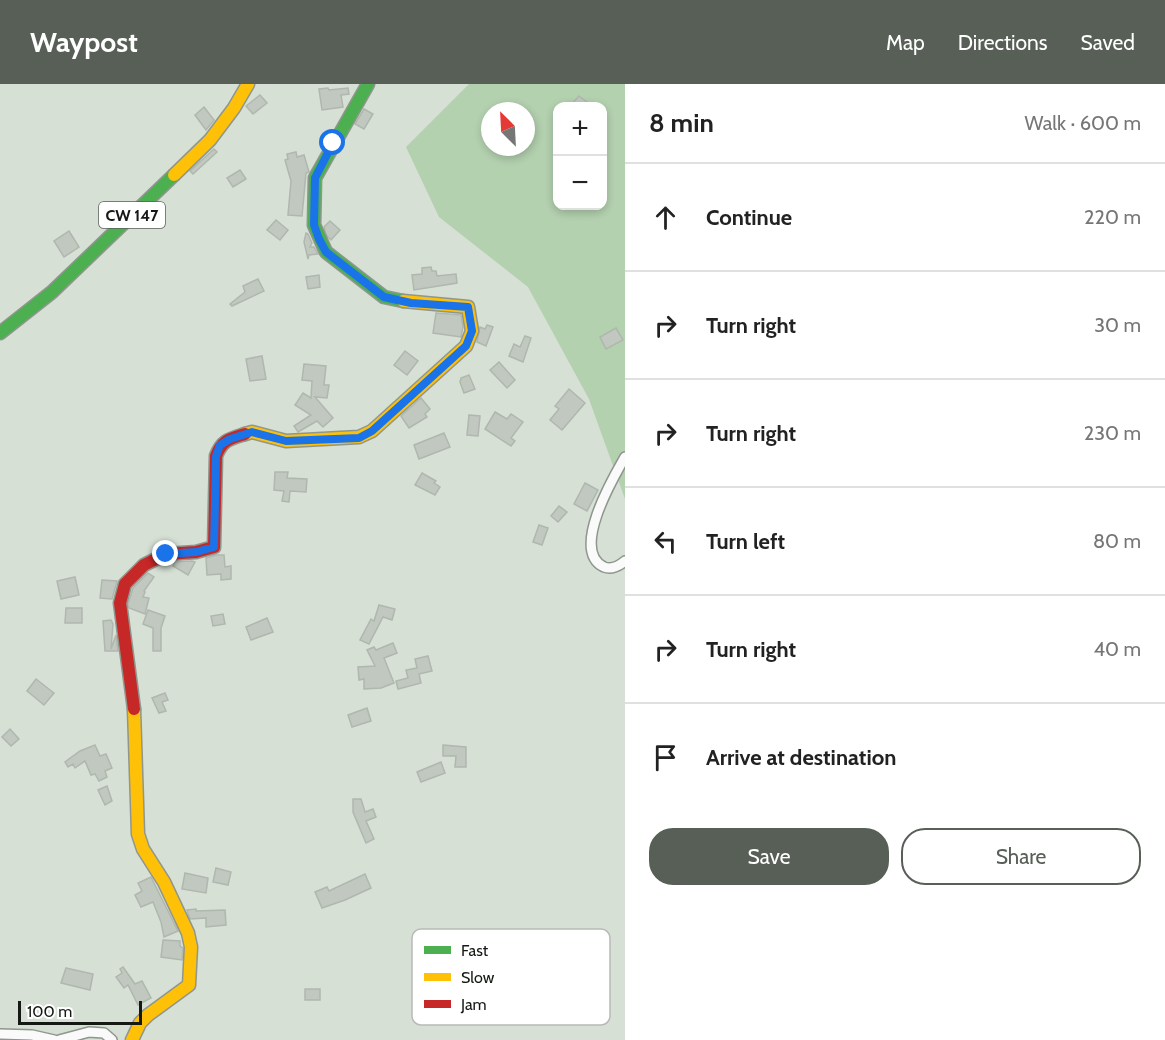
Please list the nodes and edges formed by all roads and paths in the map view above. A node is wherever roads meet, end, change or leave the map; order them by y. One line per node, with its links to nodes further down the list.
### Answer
1 (248, 84): 3 (street, CW 147)
2 (368, 84): 10 (street)
3 (0, 333)
4 (625, 457): 5 (street)
5 (625, 561)
6 (0, 1034): 7 (street)
7 (54, 1040)
8 (59, 1040): 9 (street)
9 (112, 1040)
10 (132, 1040)

